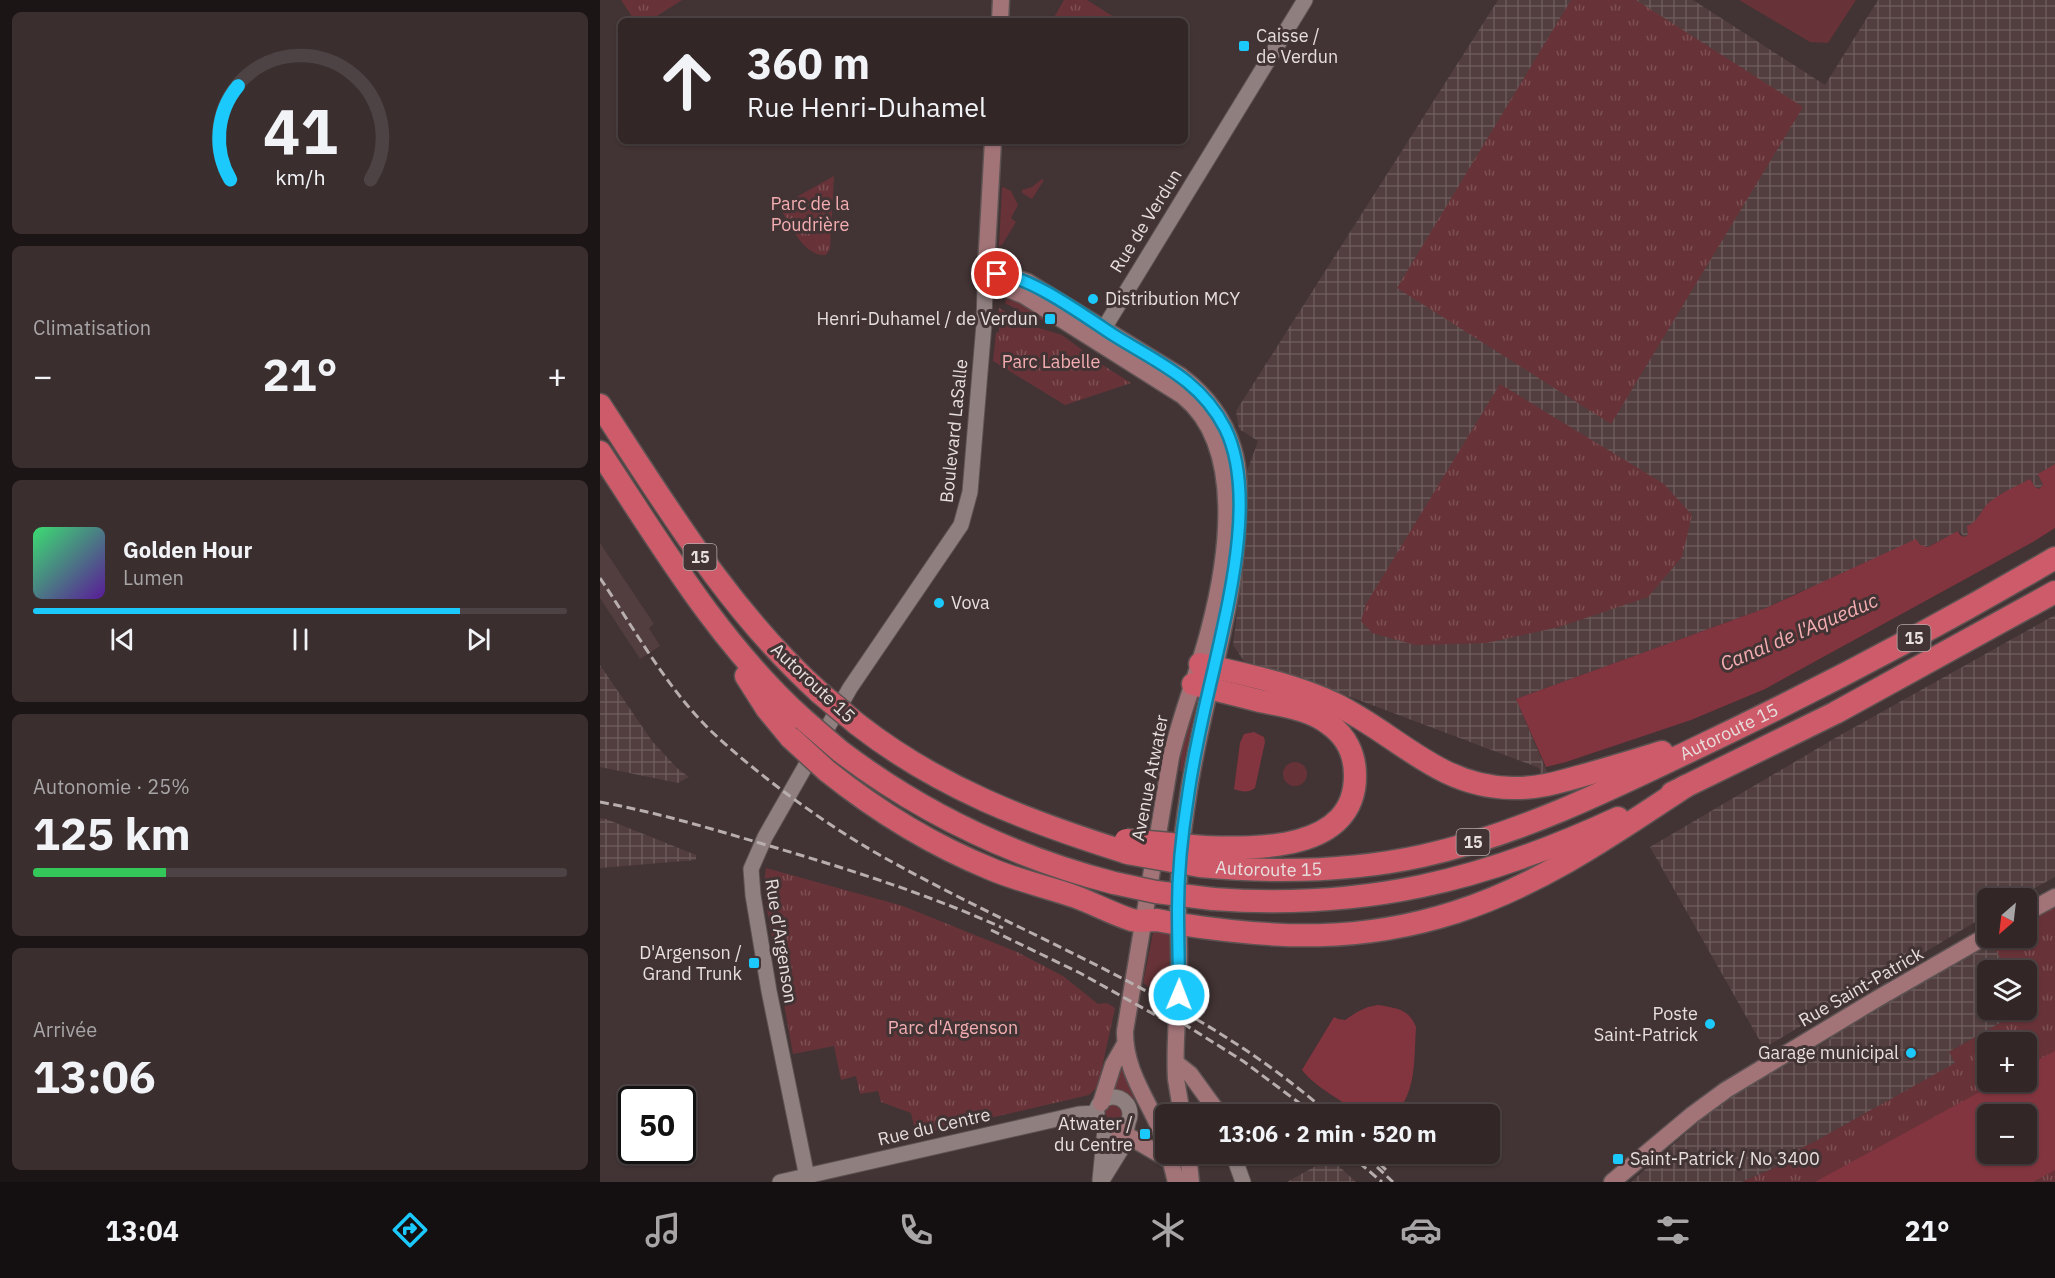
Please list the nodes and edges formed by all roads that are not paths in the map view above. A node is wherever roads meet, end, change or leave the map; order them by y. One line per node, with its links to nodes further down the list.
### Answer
1 (1001, 0): 3 (main road)
2 (1305, 0): 6 (street, Rue de Verdun)
3 (1000, 18)
4 (993, 144): 5 (main road, Boulevard LaSalle)
5 (985, 279): 6 (main road, Avenue Atwater); 12 (street, Boulevard LaSalle)
6 (1100, 334): 11 (main road, Avenue Atwater)
7 (600, 405): 16 (highway, Autoroute 15 / 15, bridge)
8 (600, 452): 13 (highway, Autoroute 15 / 15)
9 (2055, 558): 14 (highway, Autoroute 15 / 15)
10 (2055, 592): 15 (highway, Autoroute 15 / 15)
11 (1204, 676): 14 (highway); 16 (highway); 19 (main road, Avenue Atwater); 20 (main road, Avenue Atwater)
12 (831, 722): 33 (street, Rue d'Argenson)
13 (797, 728): 15 (highway, Autoroute 15 / 15, bridge); 19 (highway, bridge)
14 (1727, 734): 16 (highway, Autoroute 15 / 15)
15 (1686, 786): 20 (highway)
16 (1202, 856)
17 (2055, 897): 18 (main road)
18 (2037, 907)
19 (1145, 921): 20 (highway); 22 (main road, Avenue Atwater)
20 (1179, 924): 23 (main road, Avenue Atwater)
21 (1977, 941): 39 (main road, Rue Saint-Patrick)
22 (1125, 1044): 26 (main road); 27 (main road, Avenue Atwater)
23 (1176, 1063): 24 (main road, Avenue Atwater); 25 (main road)
24 (1181, 1104)
25 (1212, 1104)
26 (1099, 1108): 28 (street); 28 (street); 33 (street, Rue du Centre)
27 (1155, 1118)
28 (1123, 1135): 29 (main road); 35 (street); 35 (street)
29 (1155, 1150)
30 (1172, 1164): 36 (main road)
31 (1191, 1164): 37 (main road)
32 (1237, 1164): 38 (street)
33 (807, 1179): 34 (street, Rue du Centre)
34 (780, 1182)
35 (1100, 1182)
36 (1176, 1182)
37 (1191, 1182)
38 (1243, 1182)
39 (1612, 1182)

